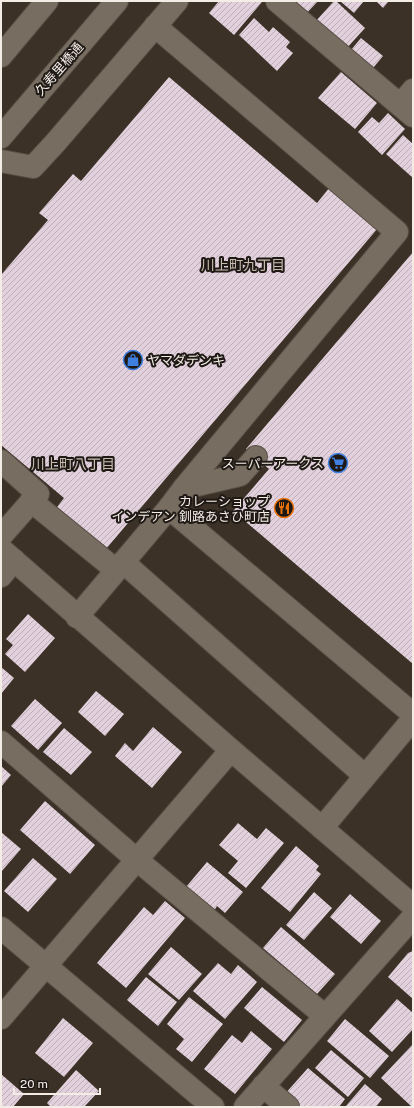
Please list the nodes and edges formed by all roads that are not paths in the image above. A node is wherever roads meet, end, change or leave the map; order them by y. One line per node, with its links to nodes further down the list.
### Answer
1 (47, 1): 6 (street)
2 (117, 1): 8 (street, 久寿里橋通)
3 (177, 1): 5 (street)
4 (277, 1): 7 (street)
5 (155, 26): 9 (street); 12 (street)
6 (1, 56)
7 (409, 103)
8 (1, 137)
9 (1, 161)
10 (256, 457): 12 (street)
11 (1, 461): 13 (street)
12 (184, 488): 14 (street)
13 (32, 501): 15 (street); 17 (street)
14 (169, 508): 17 (street); 19 (street)
15 (1, 536)
16 (5, 562): 18 (street)
17 (120, 566): 18 (street); 23 (street)
18 (77, 617): 22 (street)
19 (413, 714)
20 (413, 719): 23 (street)
21 (1, 742): 25 (street)
22 (231, 750): 24 (street); 25 (street)
23 (365, 776): 24 (street)
24 (322, 828): 26 (street)
25 (137, 860): 28 (street); 29 (street)
26 (411, 904): 29 (street)
27 (1, 928): 28 (street)
28 (45, 966): 30 (street); 32 (street)
29 (325, 1016): 31 (street)
30 (1, 1018)
31 (263, 1086): 33 (street); 34 (street)
32 (213, 1107)
33 (245, 1107)
34 (288, 1107)

